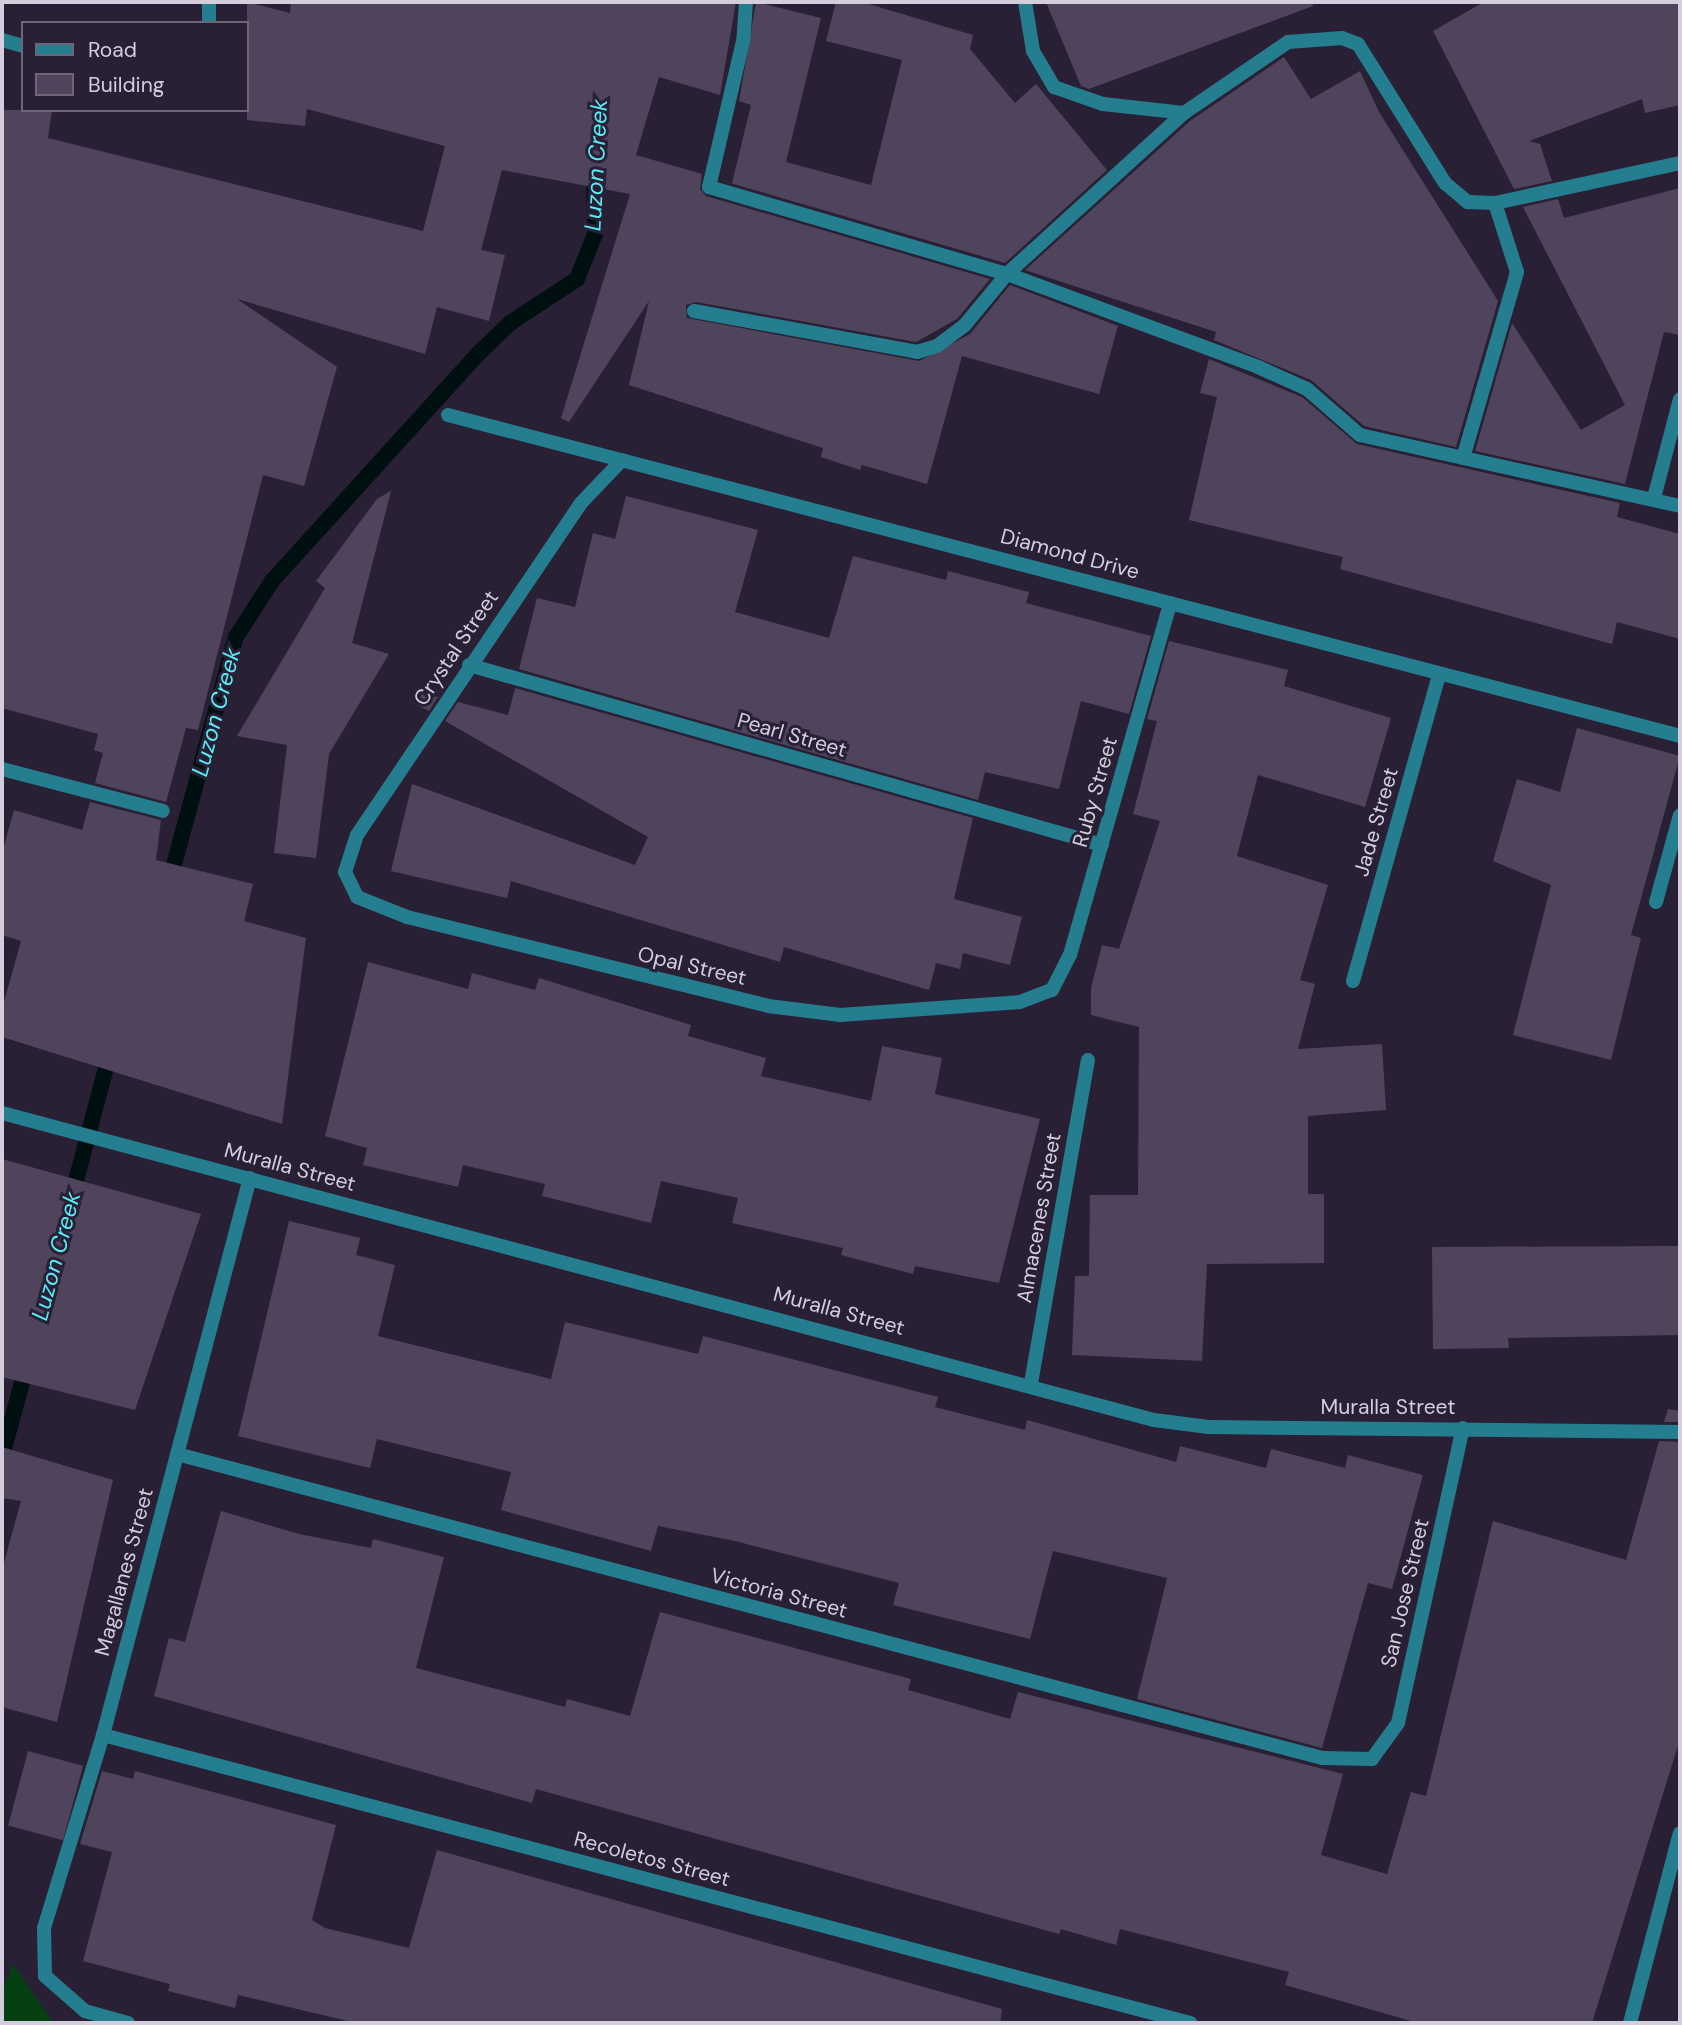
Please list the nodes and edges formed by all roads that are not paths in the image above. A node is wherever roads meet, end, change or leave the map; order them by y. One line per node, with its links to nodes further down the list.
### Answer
1 (209, 2): 4 (street)
2 (746, 2): 10 (street)
3 (1025, 2): 7 (street)
4 (209, 21)
5 (2, 40): 6 (street)
6 (21, 45)
7 (1185, 113): 9 (street); 10 (street)
8 (1680, 163): 9 (street)
9 (1495, 203): 14 (street)
10 (1007, 274): 11 (street); 14 (street)
11 (694, 311)
12 (1680, 399): 16 (street)
13 (448, 415): 15 (street, Diamond Drive)
14 (1463, 458): 16 (street)
15 (622, 460): 18 (street, Diamond Drive); 19 (street, Crystal Street)
16 (1654, 498): 17 (street)
17 (1680, 506)
18 (1170, 603): 20 (street, Diamond Drive); 25 (street, Ruby Street)
19 (469, 665): 25 (street, Pearl Street); 26 (street, Crystal Street)
20 (1438, 675): 21 (street, Diamond Drive); 28 (street, Jade Street)
21 (1680, 736)
22 (2, 769): 23 (street)
23 (163, 811)
24 (1680, 816): 27 (street)
25 (1102, 845): 29 (street, Ruby Street)
26 (345, 872): 29 (street, Opal Street)
27 (1656, 902)
28 (1353, 981)
29 (1052, 990)
30 (1088, 1060): 33 (street, Almacenes Street)
31 (2, 1113): 32 (street, Muralla Street)
32 (250, 1178): 33 (street, Muralla Street); 36 (street, Magallanes Street)
33 (1031, 1383): 34 (street, Muralla Street)
34 (1464, 1428): 35 (street, Muralla Street); 38 (street, San Jose Street)
35 (1680, 1432)
36 (177, 1454): 37 (street, Magallanes Street); 38 (street, Victoria Street)
37 (103, 1735): 40 (street, Magallanes Street); 41 (street, Recoletos Street)
38 (1372, 1759)
39 (1680, 1833): 42 (street)
40 (128, 2023)
41 (1190, 2023)
42 (1630, 2023)

